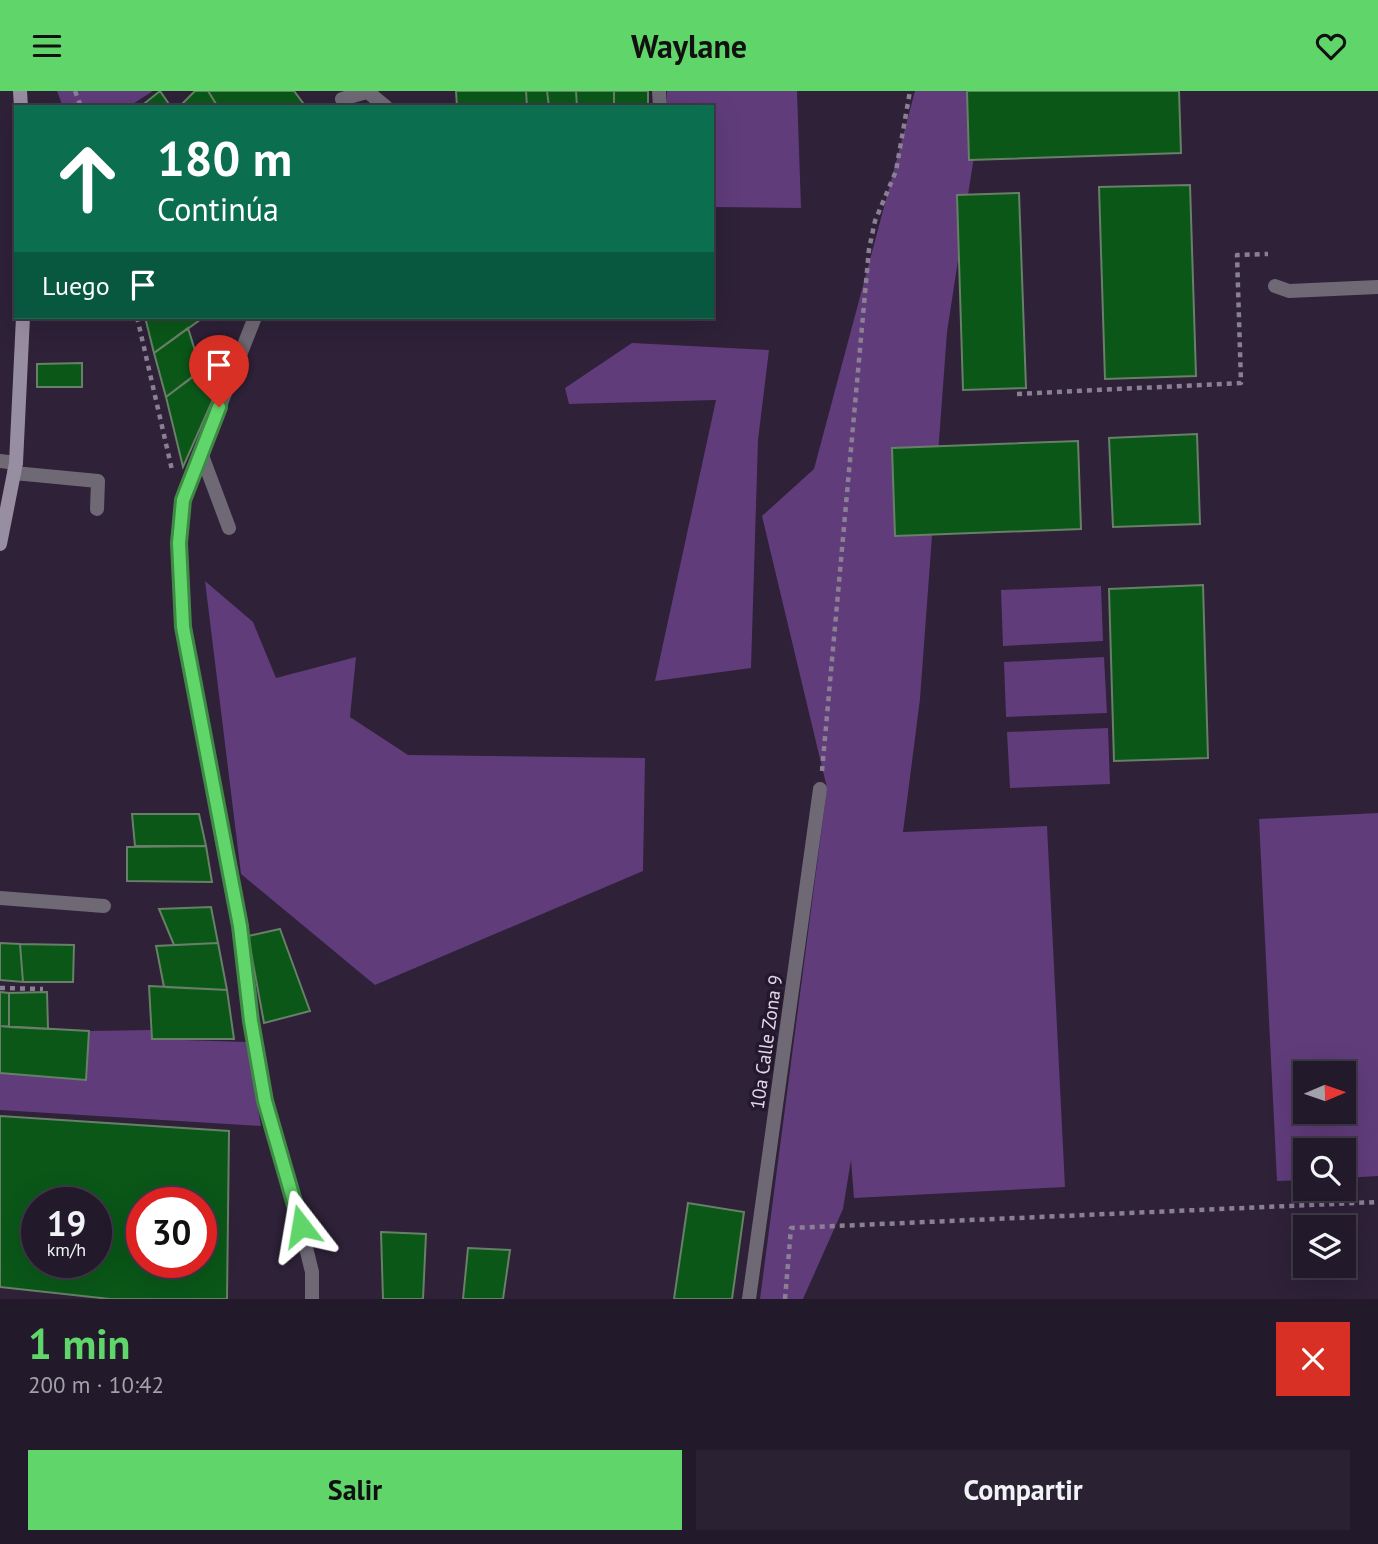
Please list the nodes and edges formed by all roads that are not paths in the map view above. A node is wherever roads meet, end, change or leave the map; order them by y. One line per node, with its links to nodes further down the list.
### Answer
1 (369, 91): 2 (street); 3 (street)
2 (341, 99)
3 (384, 105)
4 (1275, 286): 5 (street)
5 (1378, 288)
6 (23, 319): 10 (main road)
7 (254, 319): 8 (street)
8 (201, 453): 12 (street); 17 (street)
9 (0, 461): 10 (street)
10 (15, 468): 11 (street); 13 (main road)
11 (97, 509)
12 (229, 528)
13 (0, 544)
14 (820, 789): 18 (street, 10a Calle Zona 9)
15 (0, 898): 16 (street)
16 (104, 906)
17 (312, 1299)
18 (749, 1299)

